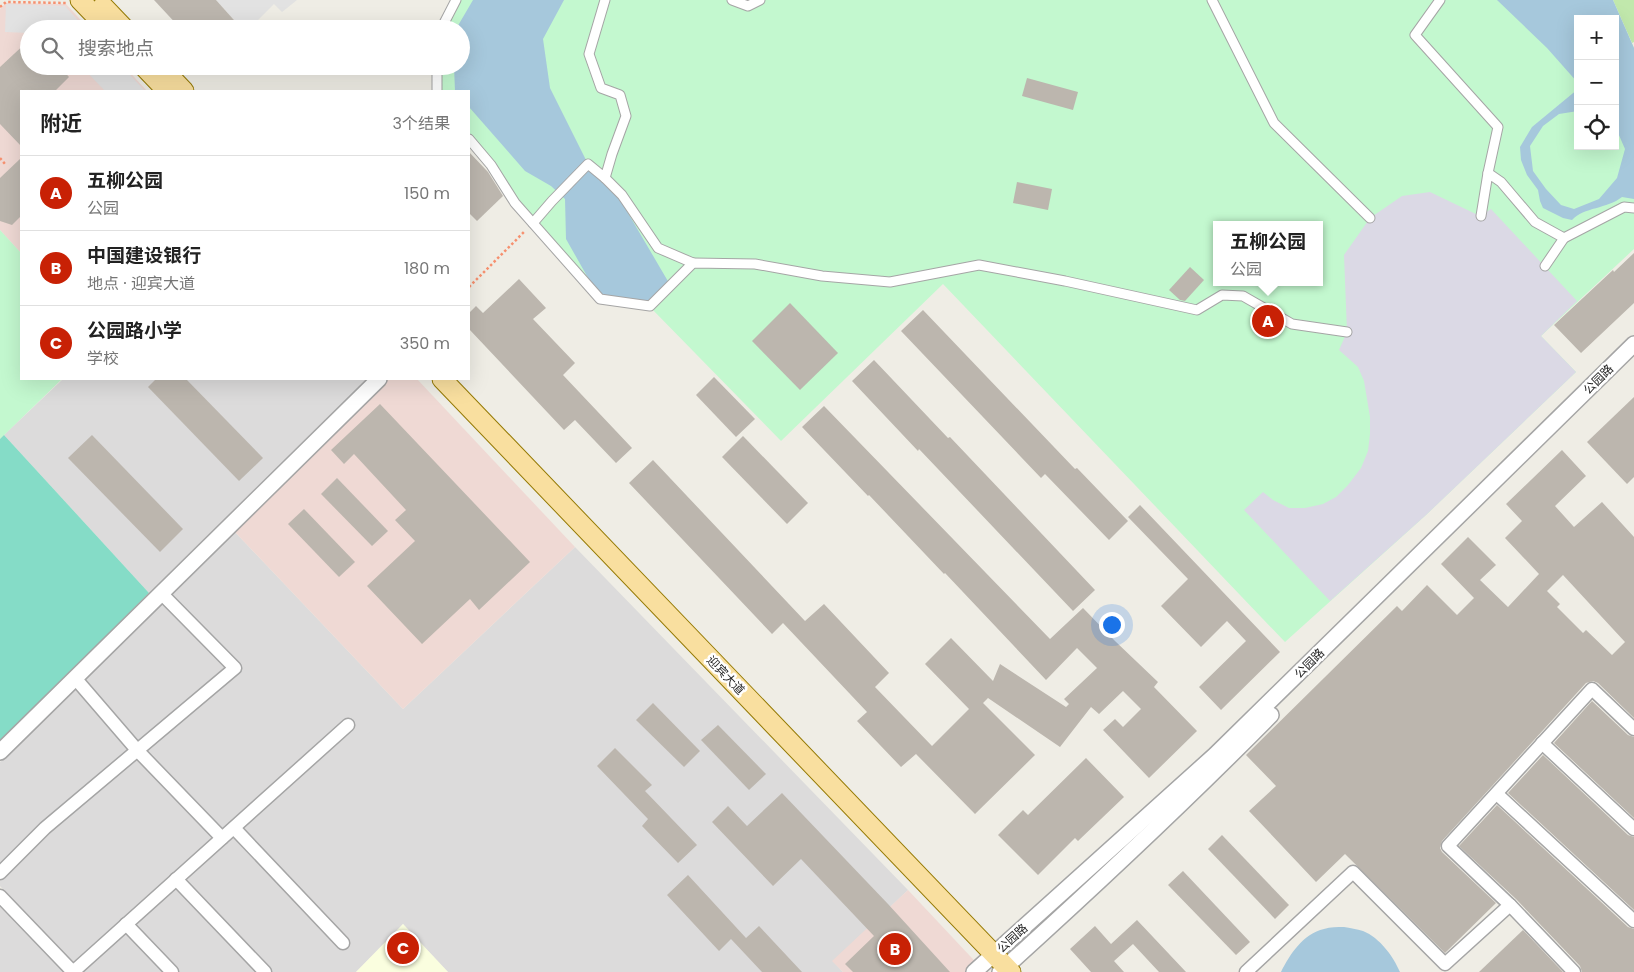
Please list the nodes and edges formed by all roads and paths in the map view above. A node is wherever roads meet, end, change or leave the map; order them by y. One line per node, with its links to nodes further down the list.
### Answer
1 (97, 0): 11 (main road)
2 (456, 0): 12 (street)
3 (605, 0): 23 (street)
4 (732, 0): 5 (street)
5 (760, 0)
6 (1212, 0): 26 (street)
7 (1440, 0): 22 (street)
8 (73, 1): 9 (path); 10 (main road)
9 (0, 7)
10 (97, 20)
11 (116, 20)
12 (446, 20)
13 (152, 75): 16 (main road)
14 (169, 75): 17 (main road)
15 (437, 75): 18 (street)
16 (166, 90)
17 (183, 90)
18 (437, 90)
19 (470, 140): 27 (street)
20 (0, 158): 21 (path)
21 (5, 164)
22 (1488, 173): 25 (street); 28 (street)
23 (605, 178): 27 (street); 29 (street)
24 (1634, 208): 28 (street)
25 (1480, 216)
26 (1370, 218)
27 (533, 223): 29 (street); 31 (path)
28 (1564, 238): 30 (street)
29 (693, 263): 32 (street)
30 (1545, 266)
31 (470, 286)
32 (1347, 332)
33 (1634, 344): 56 (street, 公园路)
34 (1634, 355): 56 (street)
35 (377, 380): 38 (street)
36 (443, 380): 56 (main road, 迎宾大道)
37 (459, 380): 56 (main road, 迎宾大道)
38 (161, 593): 39 (street); 43 (street)
39 (75, 678): 43 (street); 44 (street)
40 (348, 725): 46 (street)
41 (1634, 729): 42 (street)
42 (1542, 743): 45 (street); 47 (street)
43 (138, 750): 48 (street); 49 (street)
44 (0, 752)
45 (1496, 794): 52 (street); 53 (street)
46 (234, 828): 48 (street); 55 (street)
47 (1634, 829)
48 (222, 838): 50 (street)
49 (0, 873)
50 (176, 880): 54 (street); 60 (street)
51 (0, 896): 58 (street)
52 (1510, 905): 57 (street); 63 (street)
53 (1634, 921)
54 (126, 924): 58 (street); 59 (street)
55 (343, 943)
56 (1008, 963): 61 (street, 公园路)
57 (1444, 968): 62 (street)
58 (73, 972)
59 (172, 972)
60 (265, 972)
61 (974, 972)
62 (1246, 972)
63 (1574, 972)

